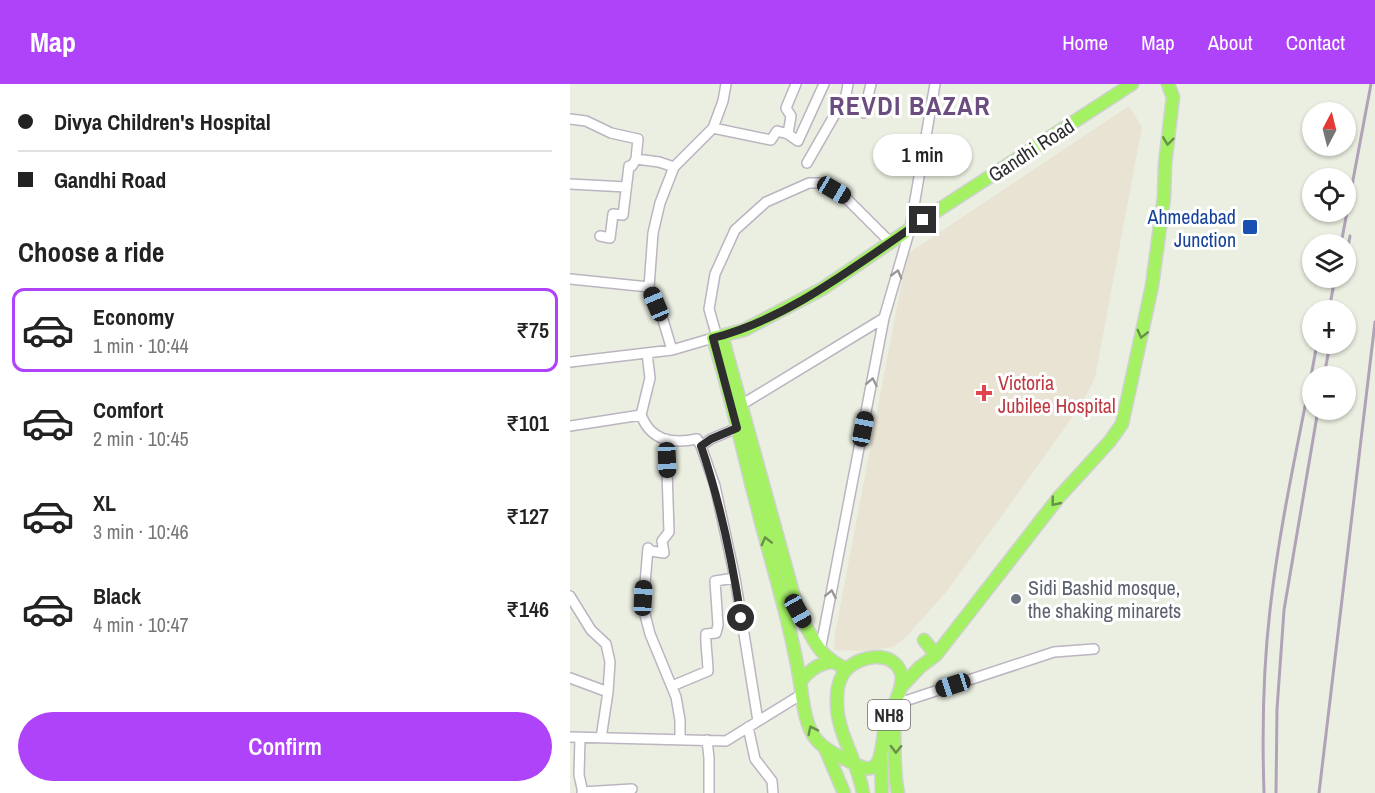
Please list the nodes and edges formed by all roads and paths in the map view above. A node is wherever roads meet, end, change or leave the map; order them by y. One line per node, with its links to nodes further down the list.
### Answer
1 (726, 84): 11 (street)
2 (796, 84): 12 (street)
3 (824, 84): 12 (street)
4 (848, 84): 14 (street)
5 (871, 84): 9 (street)
6 (935, 84): 18 (street)
7 (1132, 84): 18 (main road, Gandhi Road)
8 (1168, 84): 39 (main road, one-way to 39)
9 (864, 113)
10 (570, 119): 13 (street)
11 (713, 128): 12 (street); 15 (street)
12 (788, 134)
13 (636, 159): 15 (street); 17 (street)
14 (807, 163)
15 (674, 167): 22 (street)
16 (570, 184): 17 (street)
17 (626, 187): 19 (street)
18 (909, 229): 20 (main road, Gandhi Road); 23 (street, one-way to 18)
19 (600, 236)
20 (890, 242): 24 (main road, Gandhi Road); 24 (street)
21 (570, 279): 22 (street)
22 (649, 287): 25 (street)
23 (884, 318): 28 (street); 38 (street, one-way to 23)
24 (718, 337): 25 (street, Gandhi Road); 28 (main road); 31 (main road)
25 (672, 350): 26 (street, Gandhi Road)
26 (646, 352): 27 (street, Gandhi Road); 29 (street)
27 (570, 362)
28 (741, 405): 38 (main road)
29 (641, 415): 30 (street); 32 (street)
30 (570, 426)
31 (737, 428): 33 (street); 45 (main road, one-way to 31)
32 (666, 439): 33 (street); 43 (street)
33 (701, 446): 34 (street)
34 (735, 578): 43 (street); 48 (street)
35 (570, 596): 46 (street)
36 (924, 640): 39 (main road)
37 (1094, 648): 47 (street)
38 (820, 651): 40 (main road)
39 (936, 655): 44 (main road)
40 (831, 662): 41 (main road); 45 (main road)
41 (847, 669): 44 (main road, NH8); 56 (main road, NH8)
42 (570, 678): 46 (street)
43 (672, 686): 52 (street)
44 (902, 686): 47 (main road, NH8)
45 (801, 688): 48 (street); 54 (main road, one-way to 45)
46 (608, 692): 51 (street)
47 (893, 705): 55 (main road, NH8); 64 (main road, one-way to 64)
48 (758, 721): 49 (street)
49 (748, 727): 53 (street); 61 (street)
50 (575, 737): 51 (street); 59 (street)
51 (601, 738): 52 (street)
52 (680, 740): 53 (street)
53 (707, 740): 60 (street)
54 (825, 748): 56 (main road); 62 (main road)
55 (881, 757): 56 (main road, NH8); 63 (main road)
56 (857, 765): 58 (main road)
57 (632, 789): 59 (street)
58 (866, 791)
59 (582, 792)
60 (709, 793)
61 (773, 793)
62 (844, 793)
63 (882, 793)
64 (898, 793)

